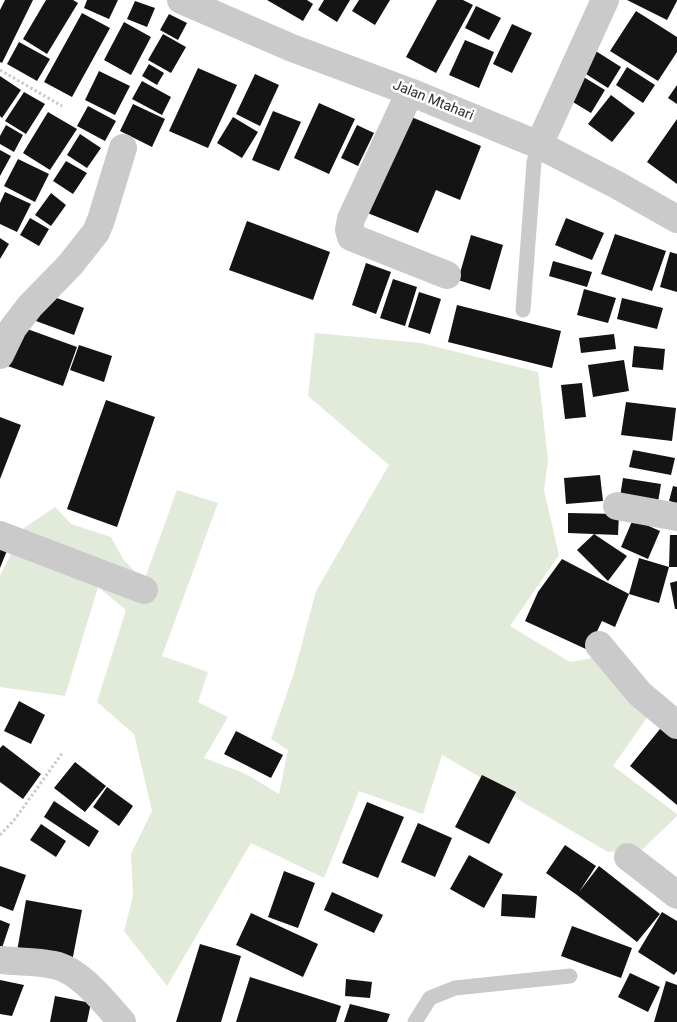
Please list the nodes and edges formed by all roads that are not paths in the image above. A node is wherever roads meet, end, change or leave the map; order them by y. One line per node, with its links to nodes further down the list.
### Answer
1 (181, 0): 3 (street, Jalan Mtahari)
2 (605, 0): 4 (street)
3 (410, 92): 4 (street, Jalan Mtahari); 7 (street)
4 (539, 145): 6 (street, Jalan Mtahari); 8 (lane)
5 (123, 148): 9 (street)
6 (677, 219)
7 (447, 275)
8 (523, 310)
9 (0, 355)
10 (617, 506): 11 (street)
11 (677, 517)
12 (0, 535): 13 (street)
13 (144, 590)
14 (599, 645): 15 (street)
15 (677, 725)
16 (628, 857): 17 (street)
17 (677, 895)
18 (0, 960): 20 (street)
19 (570, 976): 21 (lane)
20 (122, 1022)
21 (415, 1022)

